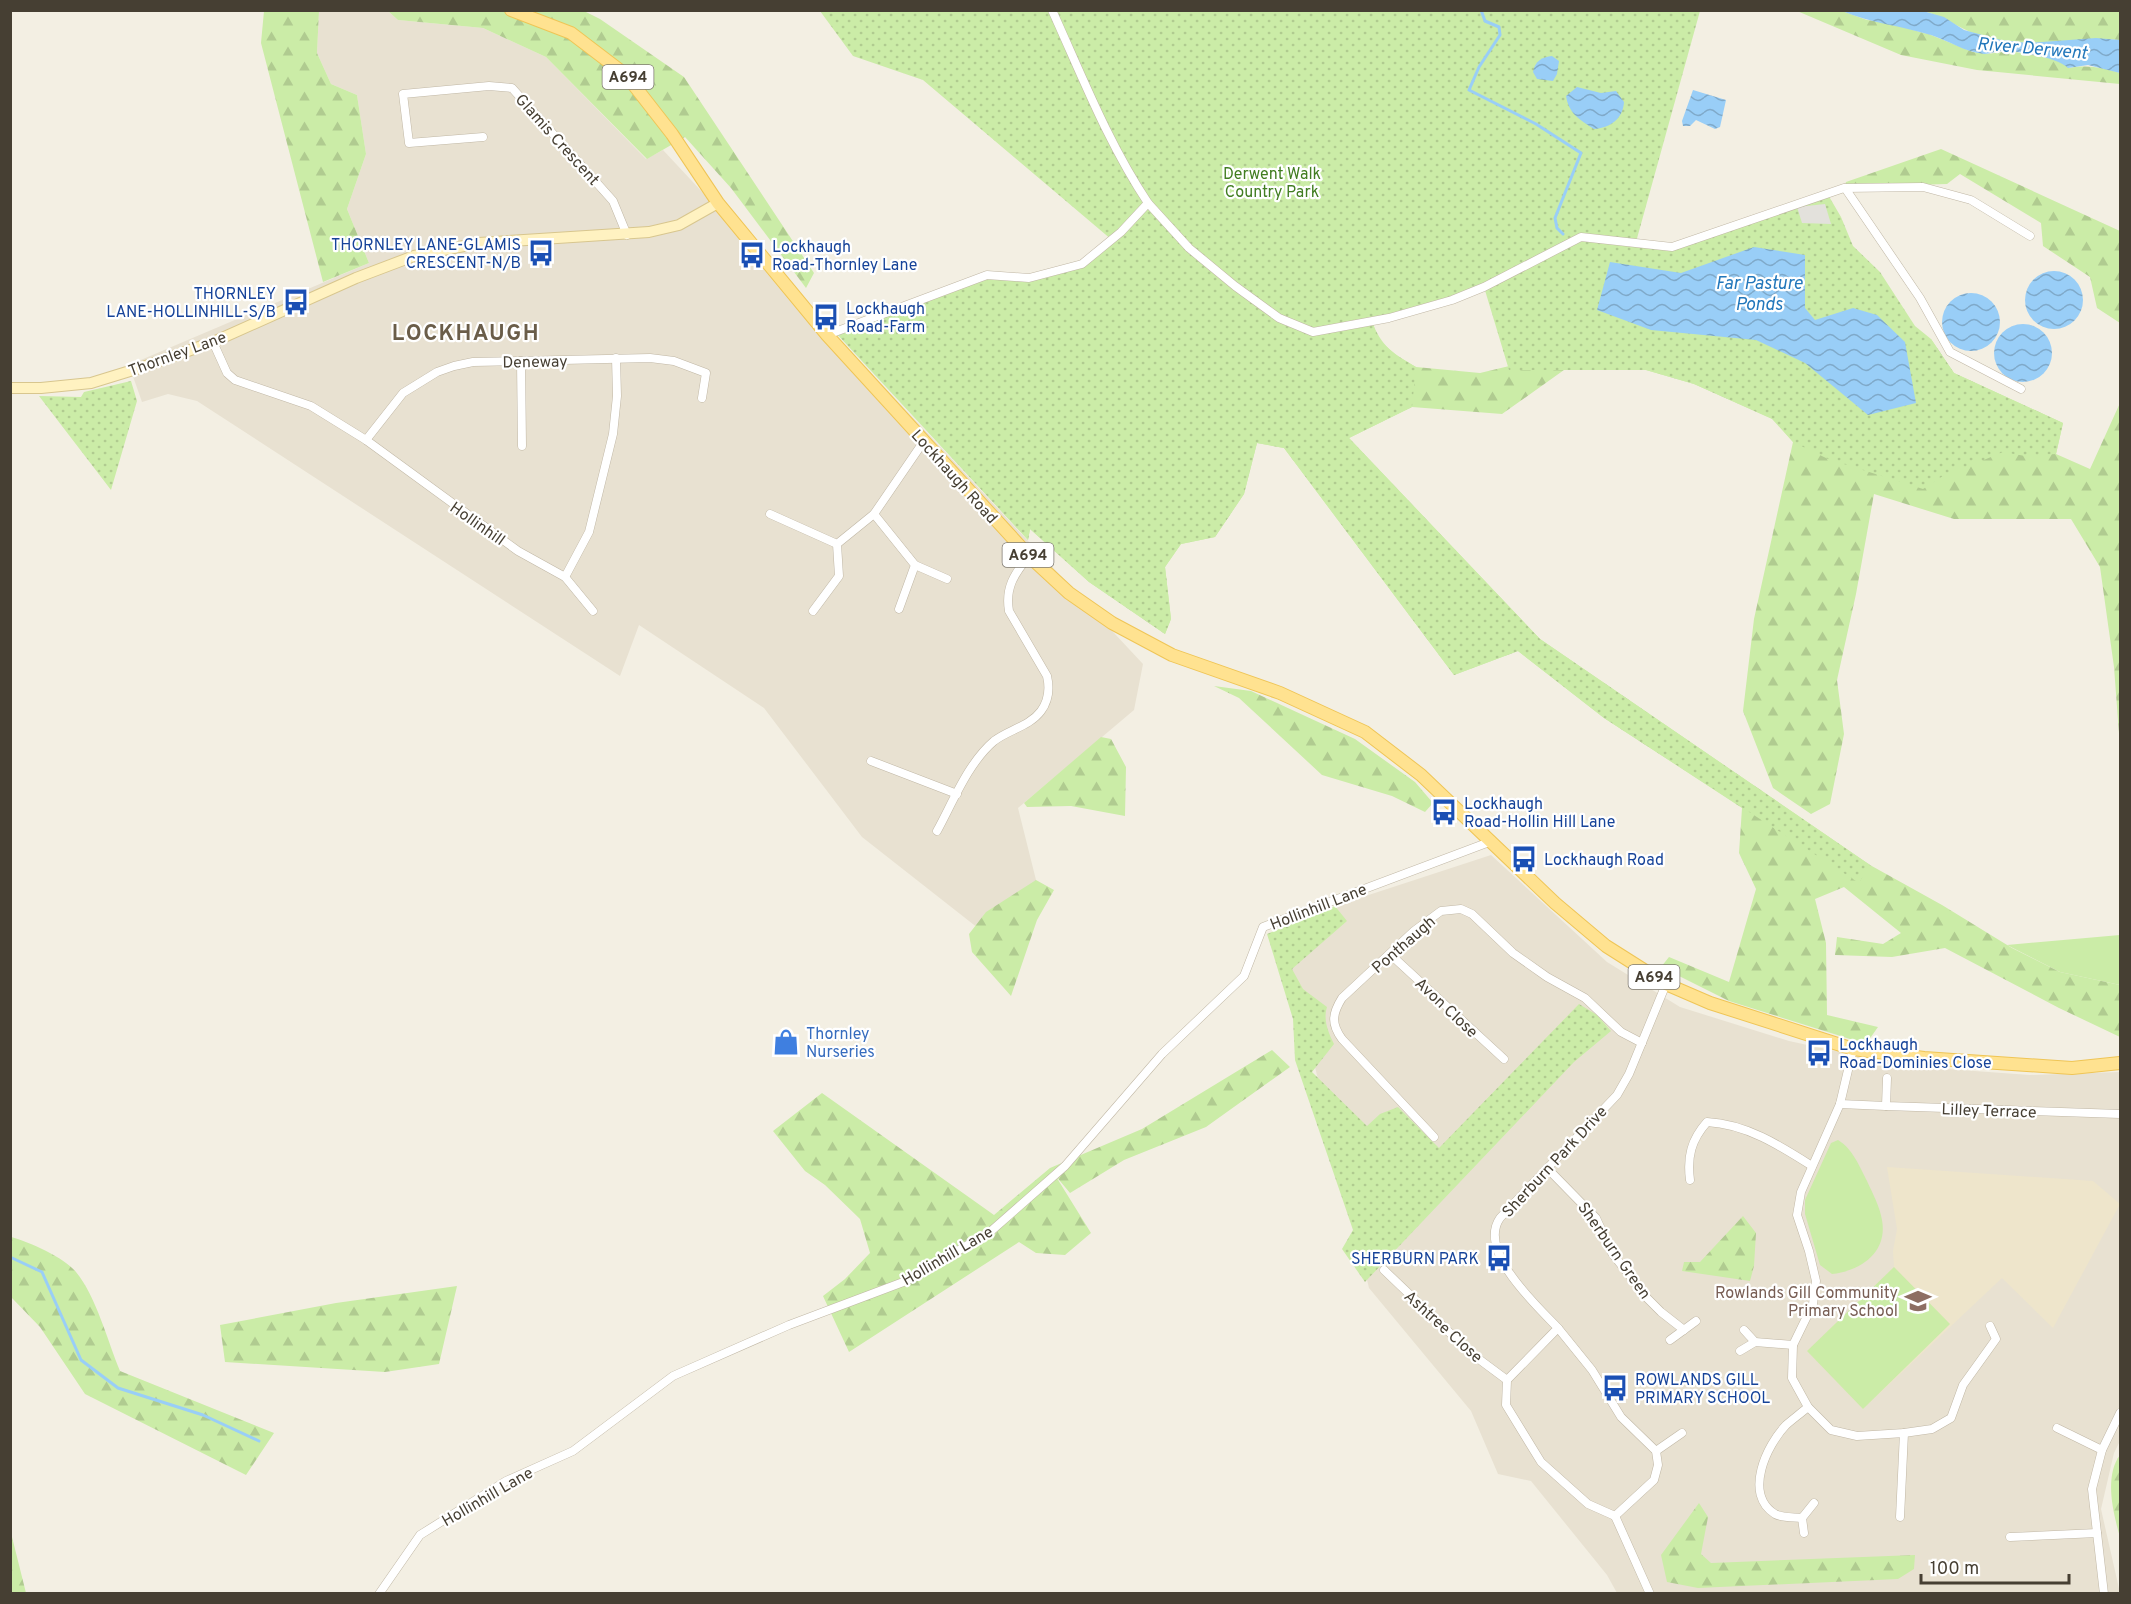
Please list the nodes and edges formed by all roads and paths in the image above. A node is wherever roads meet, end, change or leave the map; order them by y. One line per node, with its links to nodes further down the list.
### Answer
1 (511, 10): 5 (main road, Lockhaugh Road / A694)
2 (1052, 10): 6 (street)
3 (483, 136): 7 (street, Glamis Crescent)
4 (1845, 188): 6 (street); 8 (street); 14 (street)
5 (718, 203): 7 (street, Thornley Lane); 9 (main road, Lockhaugh Road / A694)
6 (1144, 206): 9 (street)
7 (627, 235): 10 (street, Thornley Lane)
8 (2030, 236)
9 (827, 335): 17 (main road, Lockhaugh Road / A694)
10 (213, 342): 13 (street, Thornley Lane); 16 (street, Hollinhill)
11 (616, 358): 12 (street, Deneway); 15 (street, Deneway); 24 (street)
12 (521, 361): 16 (street, Deneway); 18 (street)
13 (10, 388)
14 (2021, 389)
15 (702, 398)
16 (366, 441): 24 (street, Hollinhill)
17 (924, 441): 20 (street); 22 (main road, Lockhaugh Road / A694)
18 (522, 446)
19 (770, 513): 21 (street)
20 (874, 514): 21 (street); 23 (street)
21 (837, 544): 28 (street)
22 (1029, 556): 30 (street); 32 (main road, Lockhaugh Road / A694)
23 (915, 565): 25 (street); 26 (street)
24 (565, 577): 27 (street)
25 (947, 579)
26 (899, 609)
27 (593, 611)
28 (813, 611)
29 (871, 761): 30 (street)
30 (957, 794): 31 (street)
31 (937, 831)
32 (1492, 841): 34 (main road, A694); 72 (street, Hollinhill Lane)
33 (1391, 955): 35 (street, Ponthaugh); 37 (street, Avon Close); 43 (street, Ponthaugh)
34 (1666, 984): 35 (street, Sherburn Park Drive); 36 (main road, A694)
35 (1642, 1043): 45 (street, Sherburn Park Drive)
36 (1853, 1049): 38 (main road, A694); 40 (street)
37 (1504, 1059)
38 (2121, 1063)
39 (1887, 1078): 41 (street)
40 (1840, 1104): 41 (street, Lilley Terrace); 44 (street)
41 (1886, 1106): 42 (street, Lilley Terrace)
42 (2121, 1114)
43 (1434, 1137)
44 (1812, 1166): 46 (street); 55 (street)
45 (1547, 1168): 50 (street, Sherburn Park Drive); 51 (street, Sherburn Green)
46 (1690, 1180)
47 (1384, 1270): 57 (street, Ashtree Close)
48 (1696, 1320): 51 (street)
49 (1990, 1326): 62 (street)
50 (1558, 1328): 57 (street); 64 (street, Sherburn Park Drive)
51 (1684, 1329): 53 (street)
52 (1744, 1330): 54 (street)
53 (1670, 1340)
54 (1755, 1342): 55 (street); 56 (street)
55 (1793, 1345): 58 (street)
56 (1740, 1351)
57 (1507, 1380): 66 (street)
58 (1808, 1407): 62 (street); 67 (street)
59 (2121, 1413): 63 (street)
60 (2057, 1428): 63 (street)
61 (1682, 1432): 64 (street)
62 (1904, 1433): 68 (street)
63 (2102, 1450): 70 (street)
64 (1656, 1451): 66 (street)
65 (1814, 1503): 67 (street)
66 (1615, 1516): 73 (street)
67 (1802, 1518): 69 (street)
68 (1900, 1518)
69 (1804, 1533)
70 (2097, 1533): 71 (street); 74 (street)
71 (2010, 1537)
72 (379, 1593)
73 (1650, 1593)
74 (2104, 1593)

